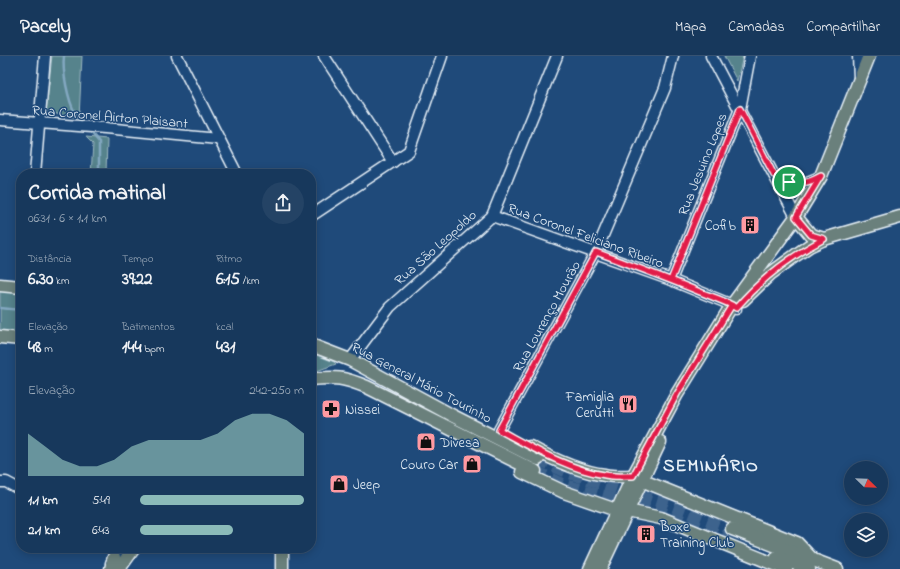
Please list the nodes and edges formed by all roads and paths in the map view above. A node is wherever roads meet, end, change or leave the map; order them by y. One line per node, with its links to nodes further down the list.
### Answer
1 (45, 56): 14 (street)
2 (177, 56): 15 (street)
3 (324, 56): 16 (street)
4 (442, 56): 16 (street)
5 (557, 56): 22 (street, Rua São Leopoldo)
6 (673, 56): 26 (street, Rua Lourenço Mourão)
7 (711, 56): 12 (street)
8 (750, 56): 12 (street, Rua Jesuino Lopes)
9 (858, 56): 11 (street)
10 (869, 56): 11 (main road)
11 (859, 82): 20 (main road)
12 (740, 109): 19 (street); 27 (street, Rua Jesuino Lopes)
13 (0, 120): 14 (street, Rua Coronel Airton Plaisant)
14 (39, 124): 15 (street, Rua Coronel Airton Plaisant); 17 (street)
15 (218, 139): 18 (street)
16 (393, 162): 21 (street)
17 (35, 169)
18 (235, 169)
19 (774, 175): 20 (street); 23 (street)
20 (821, 176): 23 (main road)
21 (316, 213)
22 (492, 216): 26 (street, Rua Coronel Feliciano Ribeiro); 34 (street, Rua São Leopoldo)
23 (796, 217): 25 (main road); 30 (main road)
24 (900, 217): 25 (main road)
25 (824, 239): 30 (main road)
26 (596, 252): 27 (street, Rua Coronel Feliciano Ribeiro); 37 (street, Rua Lourenço Mourão)
27 (671, 280): 30 (street, Rua Coronel Feliciano Ribeiro)
28 (0, 285): 29 (main road)
29 (16, 287)
30 (734, 307): 40 (main road)
31 (0, 337): 32 (main road)
32 (16, 339)
33 (316, 347): 34 (main road, Rua General Mário Tourinho)
34 (350, 360): 35 (main road); 36 (main road, Rua General Mário Tourinho)
35 (317, 379): 36 (main road, Rua General Mário Tourinho)
36 (453, 423): 37 (main road); 38 (main road, Rua General Mário Tourinho); 39 (main road, Rua General Mário Tourinho); 43 (main road)
37 (499, 430): 40 (main road)
38 (538, 460)
39 (534, 471)
40 (637, 478): 43 (main road); 48 (main road)
41 (2, 481): 42 (street)
42 (16, 488)
43 (621, 511): 53 (main road); 54 (main road); 55 (main road)
44 (730, 533): 48 (main road)
45 (118, 553): 49 (street); 50 (main road)
46 (130, 553): 51 (main road)
47 (282, 553): 52 (main road)
48 (811, 564): 56 (main road)
49 (106, 569)
50 (111, 569)
51 (119, 569)
52 (282, 569)
53 (590, 569)
54 (600, 569)
55 (786, 569)
56 (837, 569)

